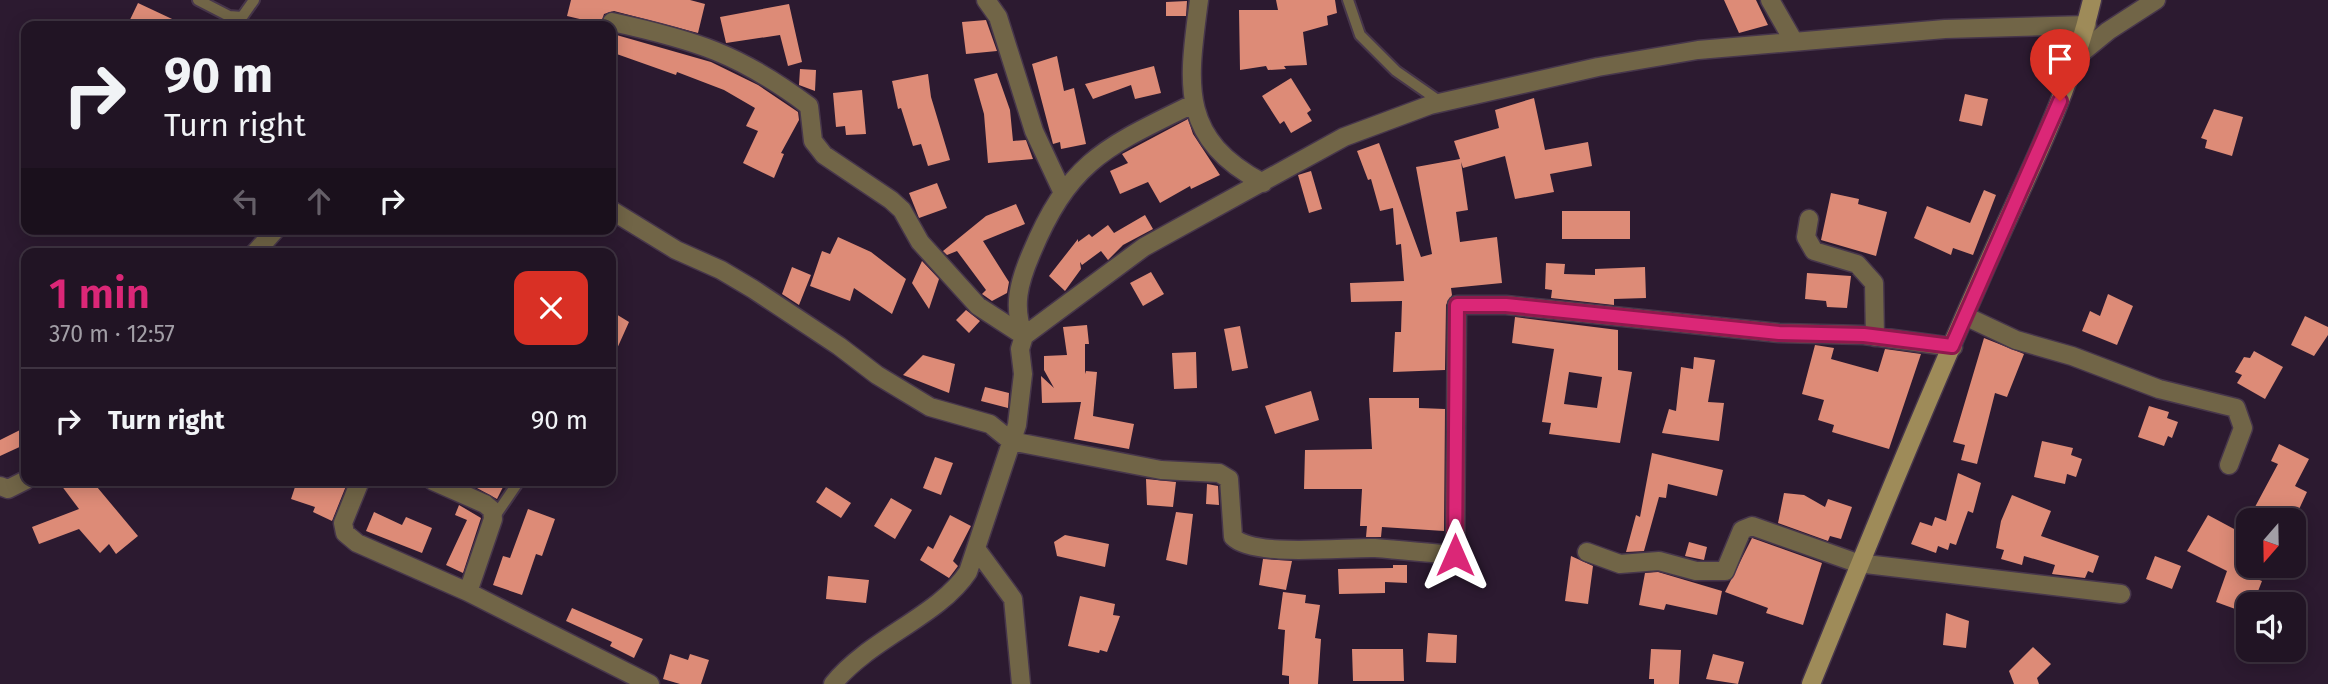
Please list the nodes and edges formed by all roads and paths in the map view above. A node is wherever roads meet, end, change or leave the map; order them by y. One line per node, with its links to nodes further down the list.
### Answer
1 (198, 0): 2 (lane)
2 (254, 0)
3 (986, 0): 16 (street)
4 (1199, 0): 14 (street)
5 (1348, 0): 13 (lane)
6 (1770, 0): 11 (street)
7 (2092, 0): 10 (street)
8 (2156, 0): 12 (street)
9 (616, 23): 20 (street)
10 (2087, 25): 11 (street); 12 (street)
11 (1793, 40): 13 (street)
12 (2075, 58): 19 (street)
13 (1442, 103): 15 (street)
14 (1193, 104): 15 (street); 16 (street)
15 (1264, 183): 20 (street)
16 (1062, 191): 20 (street)
17 (616, 213): 23 (street)
18 (1809, 219): 21 (street)
19 (1965, 316): 22 (street); 24 (street)
20 (1024, 336): 23 (street)
21 (1875, 337): 22 (street); 23 (street)
22 (1952, 346): 38 (street)
23 (1011, 441): 31 (street)
24 (2229, 465)
25 (21, 483): 26 (street)
26 (0, 486)
27 (358, 486): 33 (street)
28 (444, 486): 30 (street)
29 (516, 486): 30 (lane)
30 (493, 519): 33 (street)
31 (977, 550): 36 (street); 37 (street)
32 (1587, 552): 34 (street)
33 (468, 592): 35 (street)
34 (2121, 594)
35 (650, 684)
36 (833, 684)
37 (1021, 684)
38 (1811, 684)

